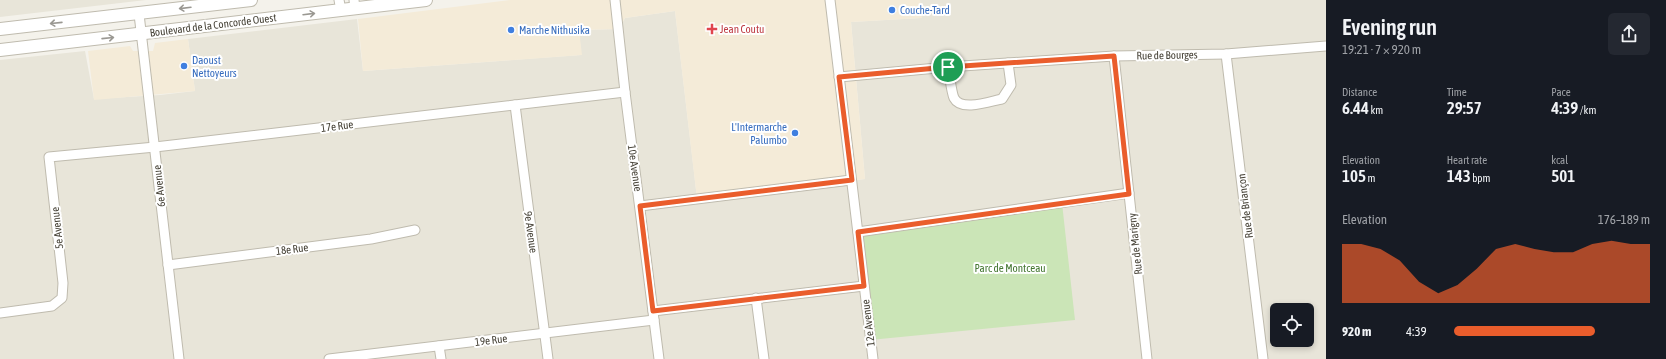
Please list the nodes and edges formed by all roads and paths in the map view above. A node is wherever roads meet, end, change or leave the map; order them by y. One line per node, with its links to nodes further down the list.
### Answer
1 (251, 0): 7 (street, Boulevard de la Concorde Ouest, one-way to 7)
2 (426, 0): 5 (street, Boulevard de la Concorde Ouest)
3 (615, 0): 17 (street, 10e Avenue)
4 (830, 0): 16 (street, 12e Avenue)
5 (355, 4): 6 (street, Boulevard de la Concorde Ouest)
6 (340, 5): 9 (street, Boulevard de la Concorde Ouest, one-way to 6)
7 (138, 14): 8 (street, Boulevard de la Concorde Ouest, one-way to 8); 9 (street, 6e Avenue)
8 (0, 29)
9 (141, 34): 11 (street, Boulevard de la Concorde Ouest, one-way to 9); 19 (street, 6e Avenue)
10 (1326, 46): 12 (street, Rue de Bourges)
11 (0, 50)
12 (1226, 54): 13 (street, Rue de Bourges); 41 (street, Rue de Briançon)
13 (1114, 56): 14 (street, Rue de Bourges); 22 (street, Rue de Marigny)
14 (1008, 63): 15 (street, Rue de Bourges); 15 (street)
15 (948, 67): 16 (street, Rue de Bourges)
16 (839, 77): 21 (street, 12e Avenue)
17 (625, 92): 18 (street, 17e Rue); 23 (street, 10e Avenue)
18 (514, 105): 19 (street, 17e Rue); 31 (street, 9e Avenue)
19 (155, 147): 20 (street, 17e Rue); 26 (street, 6e Avenue)
20 (49, 157): 29 (street, 5e Avenue)
21 (852, 180): 23 (street); 25 (street, 12e Avenue)
22 (1129, 194): 25 (street); 40 (street, Rue de Marigny)
23 (640, 206): 30 (street, 10e Avenue)
24 (415, 230): 26 (street, 18e Rue)
25 (858, 232): 27 (street, 12e Avenue)
26 (168, 265): 33 (street, 6e Avenue)
27 (864, 286): 28 (street, 19e Rue); 39 (street, 12e Avenue)
28 (756, 298): 30 (street, 19e Rue); 38 (street)
29 (0, 313)
30 (653, 315): 31 (street, 19e Rue); 37 (street, 10e Avenue)
31 (545, 333): 32 (street, 19e Rue); 36 (street, 9e Avenue)
32 (439, 346): 34 (street, 19e Rue); 35 (street)
33 (179, 359)
34 (332, 359)
35 (441, 359)
36 (548, 359)
37 (659, 359)
38 (764, 359)
39 (873, 359)
40 (1147, 359)
41 (1263, 359)

